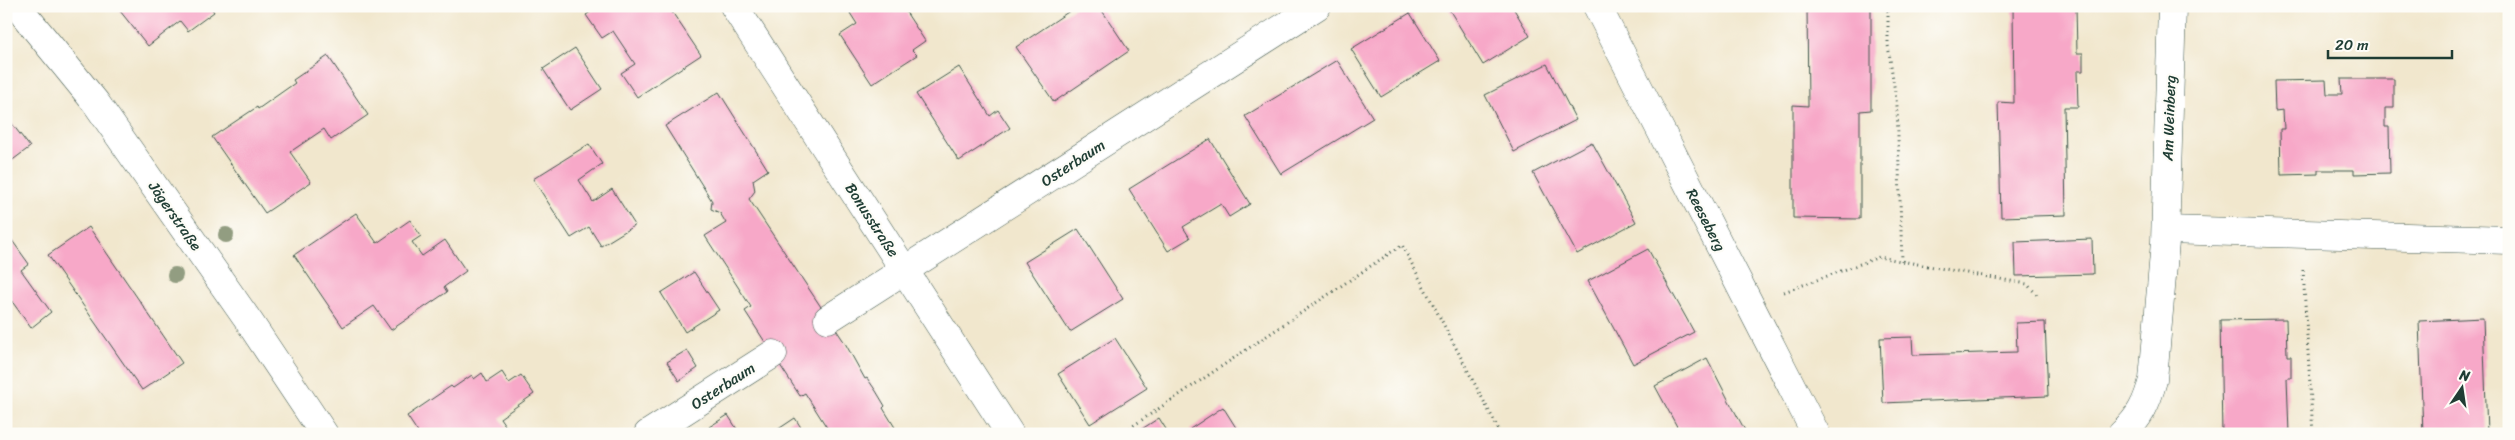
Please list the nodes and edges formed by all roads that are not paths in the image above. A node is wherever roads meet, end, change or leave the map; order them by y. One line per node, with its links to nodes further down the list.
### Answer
1 (17, 6): 11 (street, Jägerstraße)
2 (734, 6): 8 (street, Bonusstraße)
3 (1317, 6): 8 (street, Osterbaum)
4 (1597, 6): 14 (street, Reeseberg)
5 (2172, 6): 6 (street, Am Weinberg)
6 (2166, 230): 7 (street); 15 (street, Am Weinberg)
7 (2509, 240)
8 (905, 270): 9 (street, Osterbaum); 13 (street, Bonusstraße)
9 (828, 319)
10 (773, 354): 12 (street, Osterbaum)
11 (324, 434)
12 (648, 434)
13 (1010, 434)
14 (1816, 434)
15 (2122, 434)

